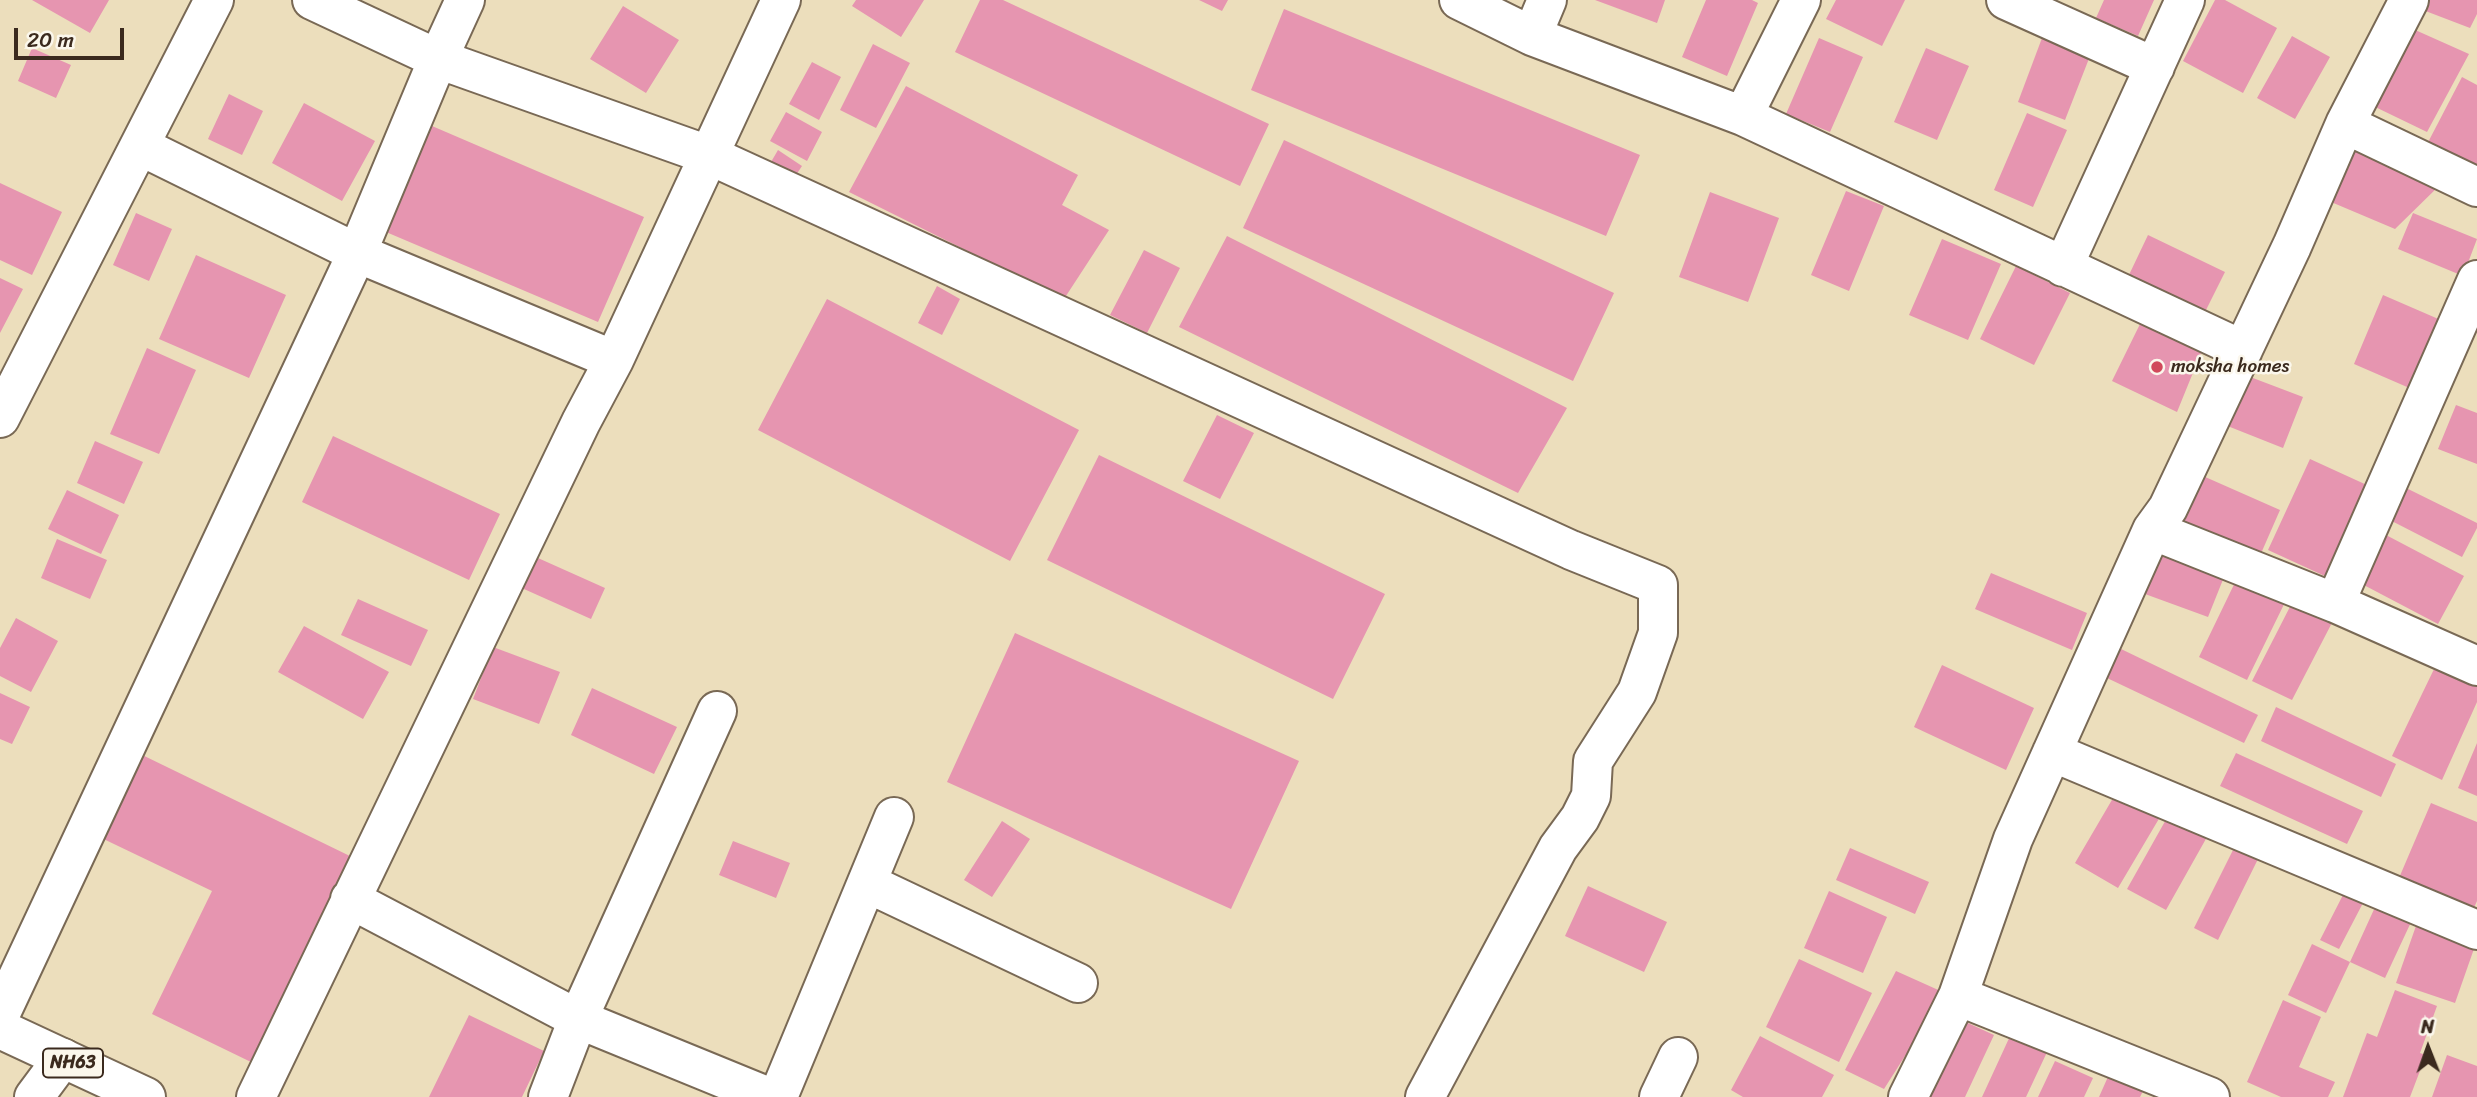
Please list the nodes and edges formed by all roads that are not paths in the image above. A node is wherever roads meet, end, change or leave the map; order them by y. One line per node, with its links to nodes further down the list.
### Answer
1 (214, 0): 16 (main road)
2 (312, 0): 12 (main road)
3 (465, 0): 12 (main road)
4 (781, 0): 17 (main road)
5 (1459, 0): 11 (main road)
6 (1547, 0): 11 (main road)
7 (1801, 0): 14 (main road)
8 (2006, 0): 13 (main road)
9 (2185, 0): 13 (main road)
10 (2409, 0): 15 (main road)
11 (1532, 36): 14 (main road)
12 (438, 59): 17 (main road); 19 (main road)
13 (2155, 67): 20 (main road)
14 (1743, 116): 20 (main road)
15 (2345, 124): 18 (main road); 22 (main road)
16 (140, 146): 19 (main road); 24 (main road)
17 (711, 156): 23 (main road); 47 (main road)
18 (2477, 187)
19 (357, 253): 23 (main road); 36 (main road)
20 (2063, 267): 22 (main road)
21 (2477, 280): 26 (main road)
22 (2243, 351): 25 (main road)
23 (614, 360): 32 (main road)
24 (0, 418)
25 (2152, 530): 26 (main road); 29 (main road)
26 (2334, 604): 27 (main road)
27 (2477, 666)
28 (717, 711): 37 (main road)
29 (2052, 752): 33 (main road); 35 (main road)
30 (894, 817): 31 (main road)
31 (867, 883): 34 (main road); 46 (main road)
32 (350, 900): 37 (main road); 43 (main road)
33 (2477, 930)
34 (1078, 984)
35 (1958, 996): 49 (main road); 50 (main road)
36 (0, 1015)
37 (578, 1018): 44 (main road); 45 (main road)
38 (0, 1029): 40 (main road, NH63)
39 (1678, 1057): 48 (main road)
40 (63, 1058): 41 (main road); 42 (main road, NH63)
41 (34, 1097)
42 (146, 1097)
43 (256, 1097)
44 (548, 1097)
45 (769, 1097)
46 (778, 1097)
47 (1425, 1097)
48 (1659, 1097)
49 (1908, 1097)
50 (2210, 1097)

